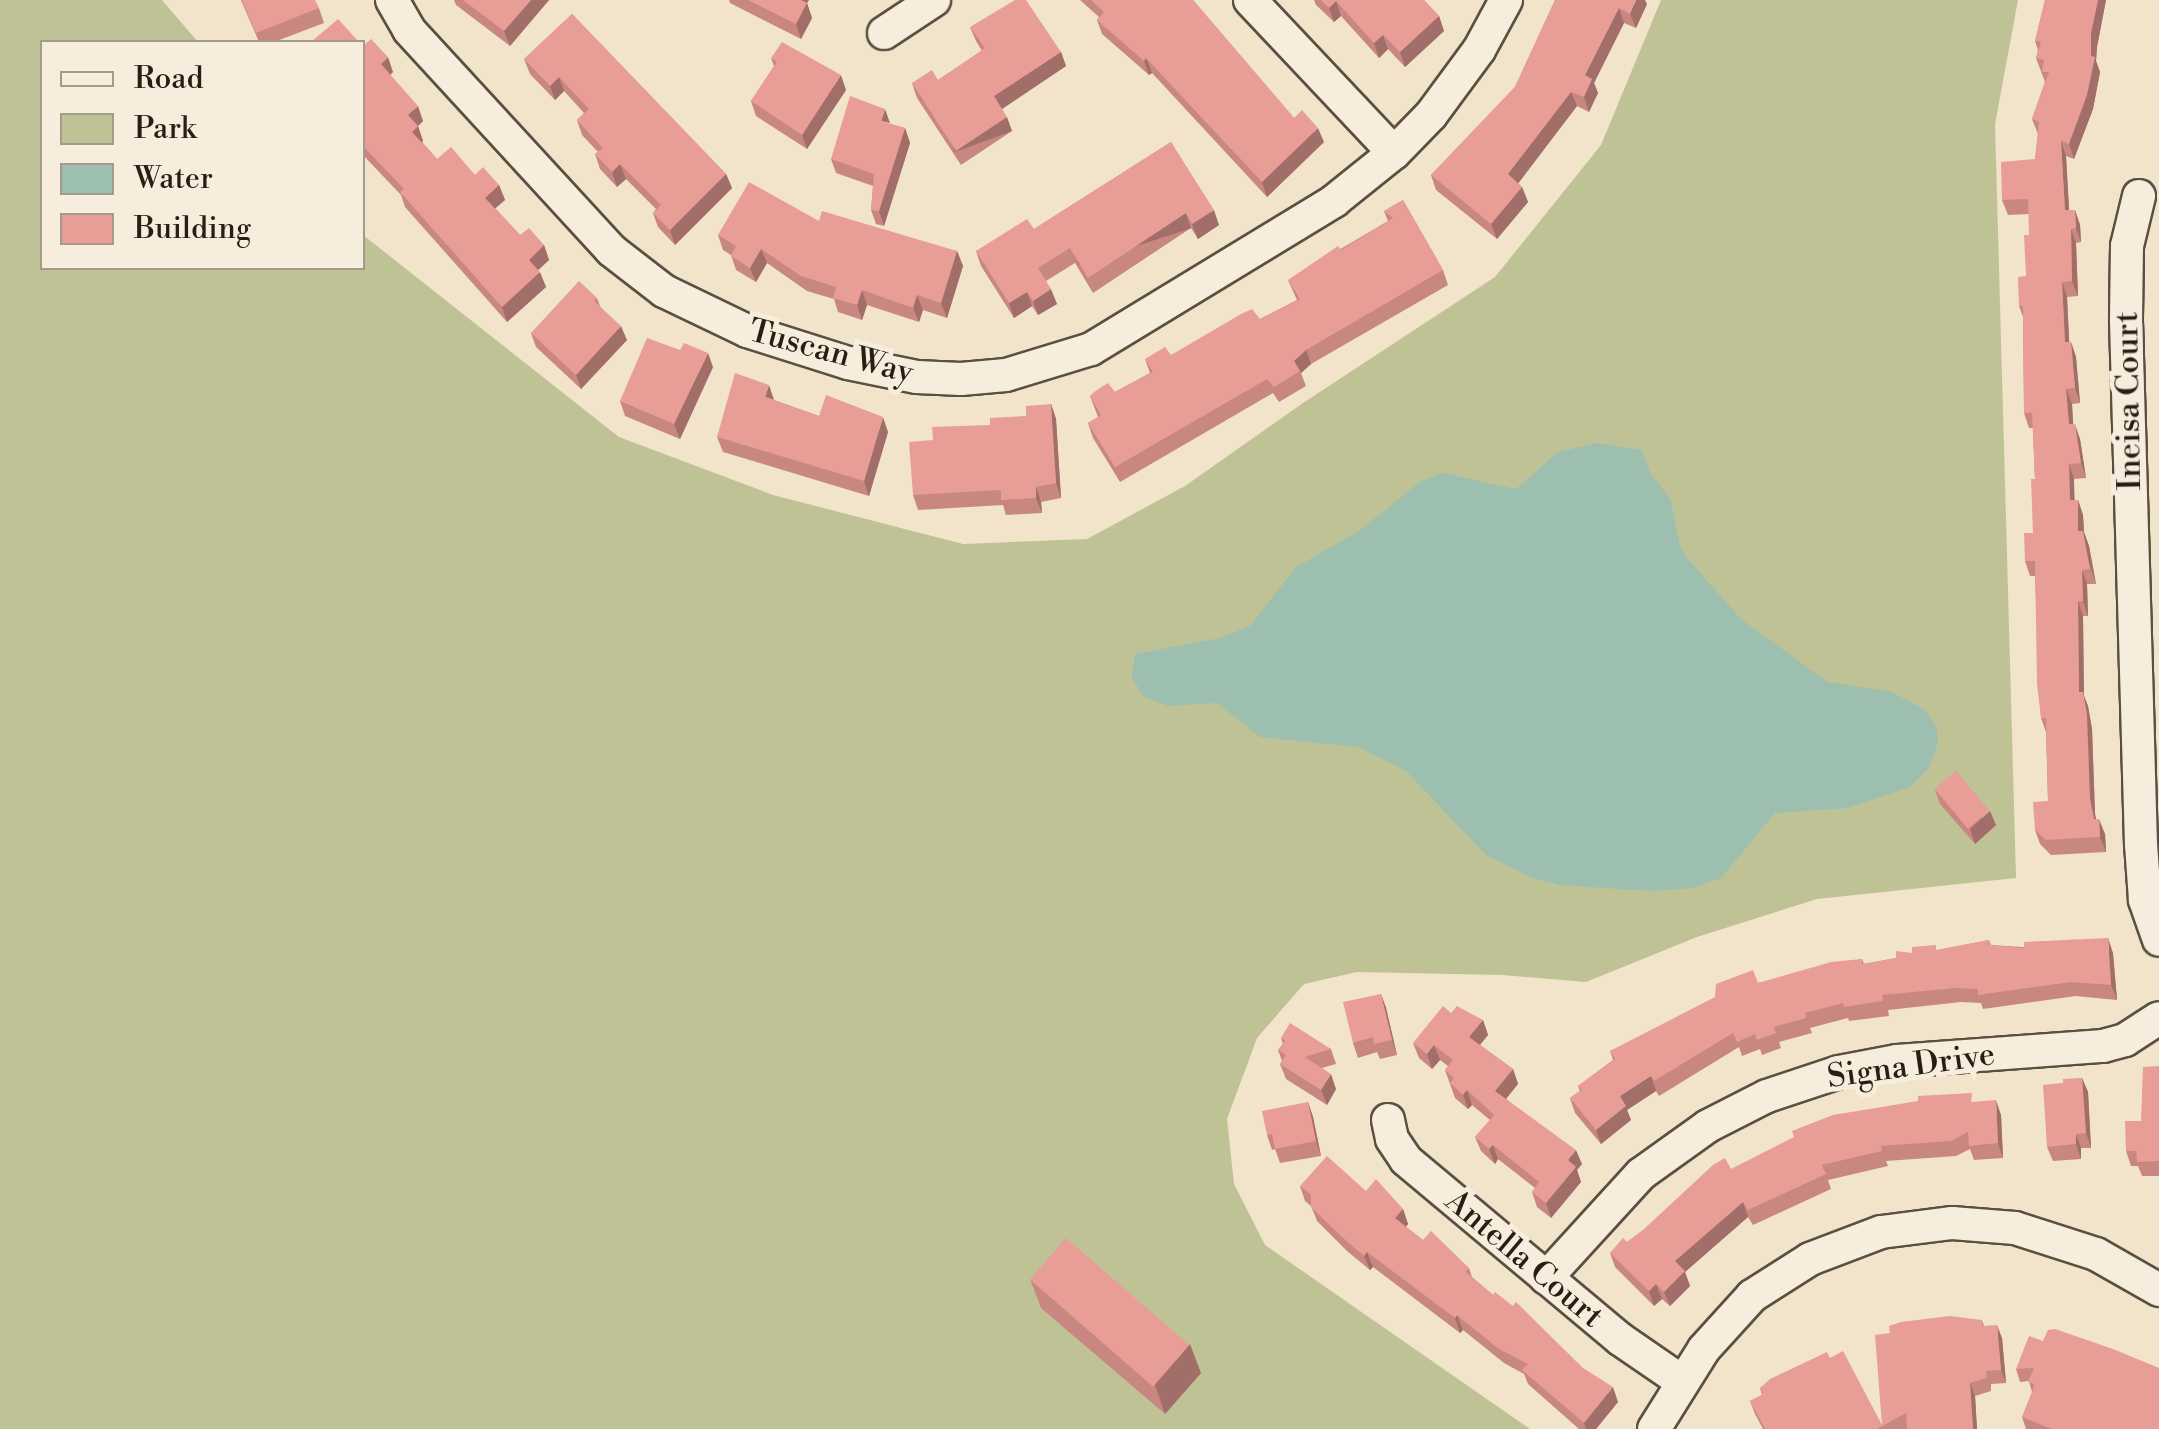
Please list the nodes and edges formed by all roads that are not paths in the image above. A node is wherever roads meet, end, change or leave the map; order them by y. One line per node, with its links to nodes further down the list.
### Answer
1 (392, 0): 6 (street, Tuscan Way)
2 (934, 0): 5 (street)
3 (1250, 0): 6 (street)
4 (1506, 0): 6 (street, Tuscan Way)
5 (884, 33)
6 (1394, 153)
7 (2138, 196): 8 (street, Ineisa Court)
8 (2146, 607): 9 (street, Ineisa Court)
9 (2159, 940)
10 (2159, 1018): 12 (street, Signa Drive)
11 (1388, 1120): 12 (street, Antella Court)
12 (1546, 1278): 14 (street, Antella Court)
13 (2159, 1290): 14 (street)
14 (1681, 1381): 15 (street)
15 (1654, 1429)

